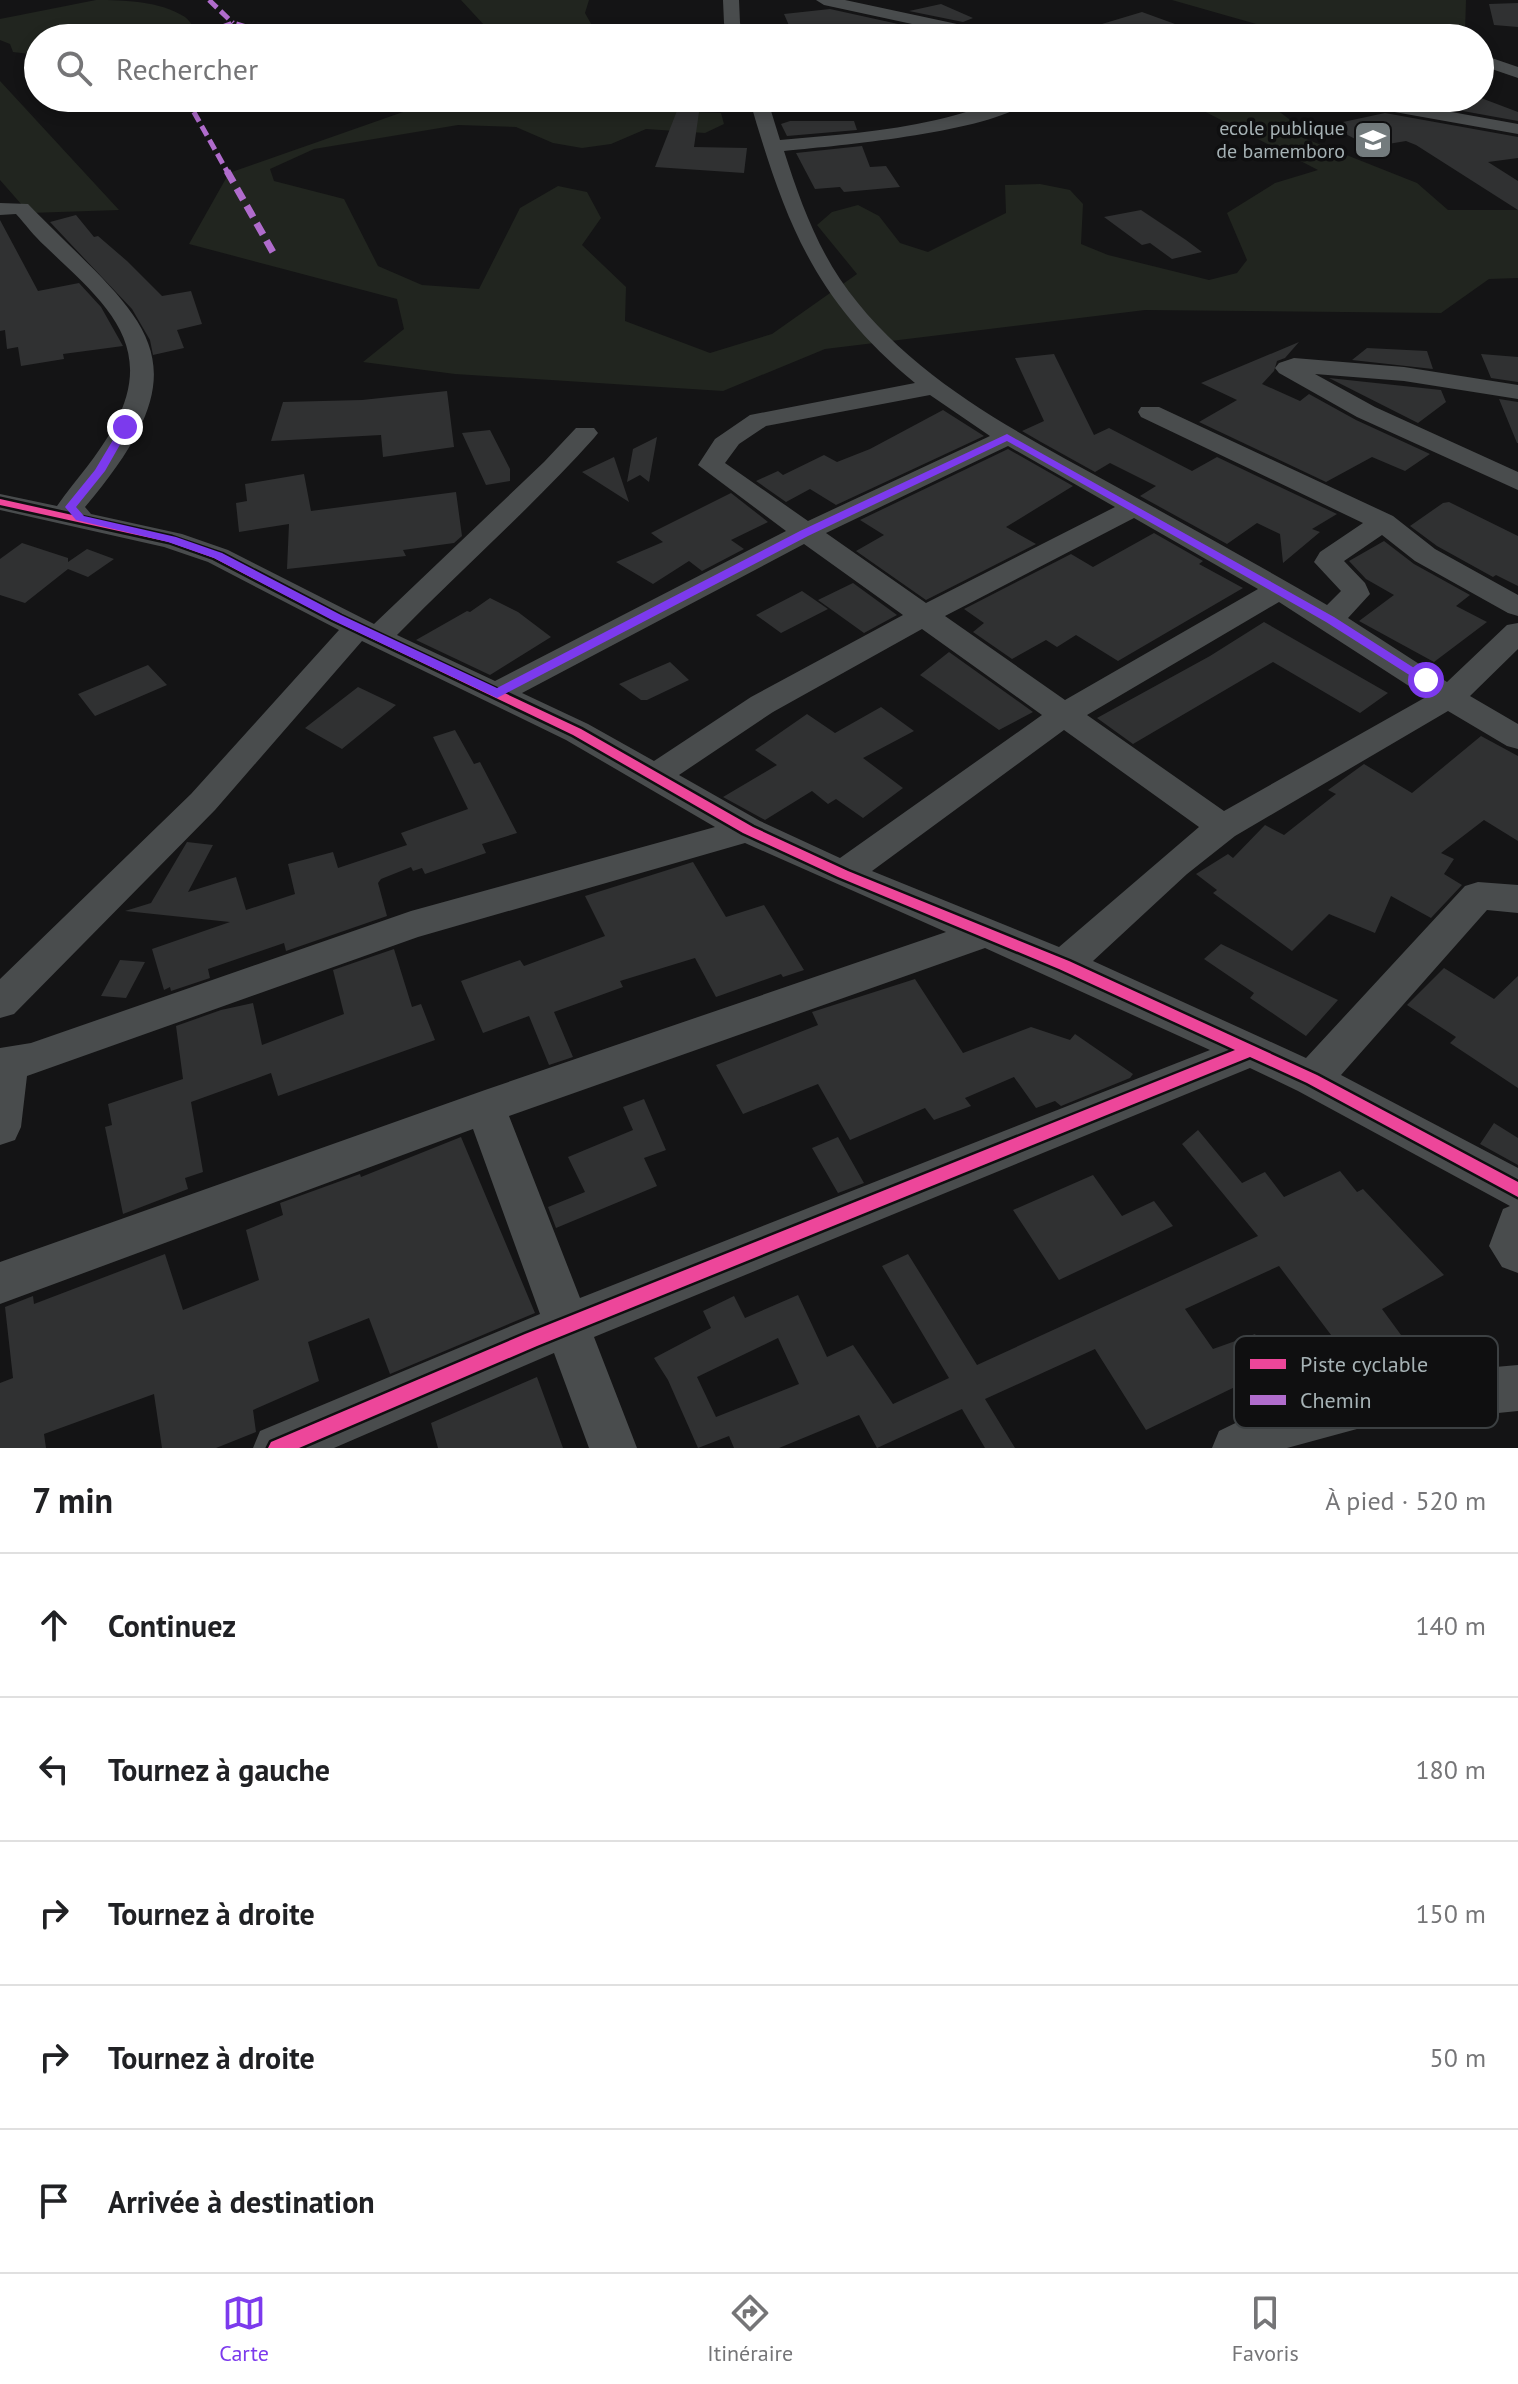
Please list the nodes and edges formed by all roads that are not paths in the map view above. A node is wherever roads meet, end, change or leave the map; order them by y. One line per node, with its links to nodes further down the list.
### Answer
1 (731, 0): 3 (street)
2 (824, 0): 4 (street)
3 (732, 24)
4 (935, 24)
5 (1494, 64): 6 (street)
6 (1518, 73)
7 (763, 112): 11 (street)
8 (983, 112): 11 (street)
9 (1423, 112): 10 (street)
10 (1518, 129)
11 (775, 146): 13 (street)
12 (0, 209): 21 (street)
13 (935, 387): 17 (street); 23 (street)
14 (1518, 392): 18 (street)
15 (1150, 412): 22 (street)
16 (585, 433): 29 (street)
17 (1007, 437): 20 (street); 23 (street)
18 (1518, 482)
19 (0, 502): 21 (street)
20 (1134, 508): 24 (street); 26 (street)
21 (80, 518): 29 (street)
22 (1383, 522): 25 (street); 27 (street)
23 (804, 533): 26 (street); 30 (street)
24 (1278, 590): 27 (street); 32 (street)
25 (1518, 607)
26 (922, 615): 32 (street); 34 (street)
27 (1330, 619): 31 (street)
28 (1518, 632): 31 (street)
29 (367, 633): 30 (street); 41 (street)
30 (497, 693): 34 (street)
31 (1451, 696): 33 (street); 35 (street)
32 (1063, 715): 35 (street); 37 (street)
33 (1518, 738)
34 (655, 777): 36 (street)
35 (1223, 827): 40 (street)
36 (748, 830): 37 (street); 43 (street)
37 (843, 874): 39 (street)
38 (1518, 899): 44 (street)
39 (988, 932): 40 (street); 45 (street)
40 (1064, 965): 42 (street)
41 (0, 1003)
42 (1250, 1051): 44 (street); 51 (street)
43 (4, 1065): 46 (street)
44 (1312, 1079): 47 (street)
45 (485, 1107): 50 (street); 51 (street)
46 (0, 1127)
47 (1518, 1190)
48 (1518, 1223): 49 (street)
49 (1518, 1253)
50 (0, 1283)
51 (567, 1326): 55 (street); 56 (street)
52 (1518, 1388): 53 (street)
53 (1498, 1390)
54 (1275, 1428): 57 (street)
55 (277, 1448)
56 (613, 1448)
57 (1236, 1448)

